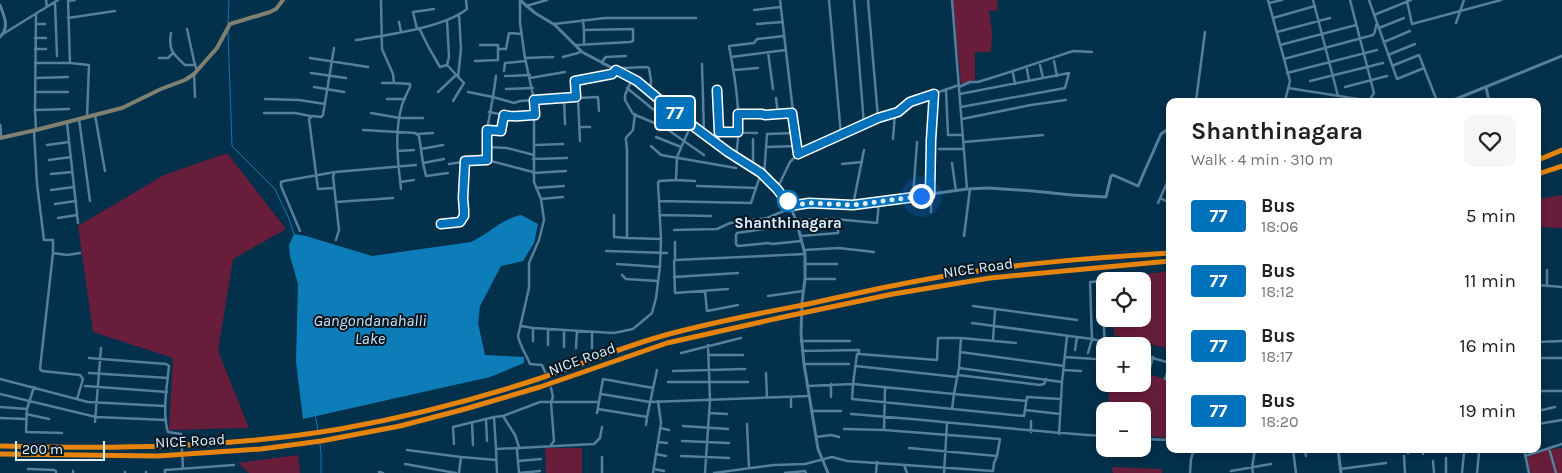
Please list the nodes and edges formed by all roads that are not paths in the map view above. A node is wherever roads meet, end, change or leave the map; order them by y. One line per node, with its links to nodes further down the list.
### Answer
1 (46, 0): 27 (street)
2 (68, 0): 3 (street); 36 (street)
3 (75, 0)
4 (283, 0): 121 (main road)
5 (381, 0): 65 (street)
6 (466, 0): 33 (street)
7 (520, 0): 25 (street); 62 (street)
8 (548, 0): 25 (street)
9 (780, 0): 28 (street)
10 (829, 0): 229 (street)
11 (854, 0): 212 (street)
12 (868, 0): 207 (street)
13 (952, 0): 145 (street)
14 (1282, 0): 23 (street)
15 (1313, 0): 26 (street)
16 (1350, 0): 52 (street)
17 (1369, 0): 35 (street)
18 (1411, 0): 22 (street)
19 (1464, 0): 31 (street)
20 (1501, 0): 31 (street)
21 (57, 1): 27 (street); 90 (street)
22 (1407, 1): 31 (street); 35 (street)
23 (1269, 2): 38 (street)
24 (0, 5): 64 (street)
25 (526, 6): 49 (street)
26 (1315, 6): 38 (street); 43 (street)
27 (47, 7): 34 (street)
28 (781, 7): 30 (street); 45 (street)
29 (434, 8): 53 (street)
30 (754, 10)
31 (1461, 10): 46 (street)
32 (115, 11): 36 (street)
33 (459, 14): 41 (street); 128 (street)
34 (36, 15): 47 (street); 64 (street)
35 (1374, 15): 51 (street)
36 (68, 18): 106 (street)
37 (696, 18): 42 (street)
38 (1273, 18): 60 (street)
39 (1330, 18): 43 (street)
40 (1404, 18): 54 (street)
41 (447, 20): 53 (street); 110 (street)
42 (583, 20): 49 (street); 56 (street)
43 (1318, 21): 60 (street); 63 (street)
44 (399, 22): 58 (street)
45 (783, 22): 50 (street); 66 (street)
46 (1456, 23)
47 (36, 24): 48 (street); 67 (street)
48 (45, 24)
49 (553, 24): 74 (street)
50 (757, 24)
51 (1377, 24): 54 (street); 69 (street)
52 (1356, 26): 63 (street); 69 (street)
53 (418, 28): 58 (street); 110 (street)
54 (1379, 28): 71 (street)
55 (187, 29): 109 (street)
56 (584, 30): 75 (street); 75 (street)
57 (1410, 31): 71 (street)
58 (401, 32): 65 (street)
59 (1205, 32): 171 (street)
60 (1277, 32): 76 (street)
61 (171, 33): 85 (street)
62 (522, 34): 81 (street); 98 (street)
63 (1322, 34): 76 (street); 78 (street)
64 (1, 36)
65 (382, 36): 70 (street); 143 (street)
66 (784, 36): 82 (street); 95 (street)
67 (35, 38): 68 (street); 79 (street)
68 (46, 38)
69 (1360, 39): 78 (street); 88 (street)
70 (356, 40)
71 (1384, 42): 89 (street)
72 (480, 44): 81 (street)
73 (1415, 44): 89 (street)
74 (575, 45): 75 (street); 84 (street)
75 (584, 45)
76 (1280, 45): 99 (street)
77 (334, 48): 100 (street)
78 (1326, 48): 99 (street); 103 (street)
79 (35, 49): 80 (street); 105 (street)
80 (46, 49)
81 (499, 49): 101 (street)
82 (786, 50): 86 (street); 193 (street)
83 (1377, 50): 88 (street)
84 (581, 51): 94 (street); 107 (street)
85 (172, 52): 96 (street); 109 (street)
86 (768, 52): 95 (street); 153 (street)
87 (1092, 52): 145 (street)
88 (1364, 52): 103 (street); 114 (street)
89 (1388, 55): 112 (street)
90 (57, 56)
91 (626, 56): 107 (street)
92 (1562, 56): 148 (street)
93 (553, 57): 98 (street)
94 (563, 57)
95 (731, 57): 119 (street)
96 (159, 58)
97 (310, 58): 100 (street)
98 (525, 59): 120 (street); 134 (street)
99 (1284, 59): 123 (street)
100 (332, 61): 113 (street); 127 (street)
101 (476, 61)
102 (1054, 61): 131 (street)
103 (1329, 61): 123 (street); 126 (street)
104 (1383, 62): 114 (street)
105 (35, 63): 106 (street); 135 (street)
106 (70, 63): 204 (street)
107 (603, 64): 118 (street)
108 (702, 64): 225 (street)
109 (195, 65): 121 (street)
110 (447, 65): 128 (street)
111 (1040, 65): 138 (street)
112 (1392, 66): 116 (street); 116 (street)
113 (368, 67)
114 (1367, 67): 126 (street); 139 (street)
115 (758, 68): 119 (street)
116 (1424, 68): 175 (street)
117 (1027, 69): 140 (street)
118 (617, 70): 137 (street); 162 (street); 168 (street)
119 (734, 70): 198 (street)
120 (504, 71)
121 (196, 72): 166 (street); 200 (main road)
122 (565, 72): 134 (street)
123 (1287, 72): 151 (street)
124 (311, 73): 127 (street)
125 (1013, 74): 144 (street)
126 (1332, 75): 141 (street); 165 (street)
127 (330, 76): 136 (street); 154 (street)
128 (457, 76): 160 (street); 181 (street)
129 (496, 76): 167 (street)
130 (505, 76): 134 (street)
131 (1057, 76): 138 (street); 185 (street)
132 (1387, 76): 139 (street)
133 (68, 77): 135 (street)
134 (530, 77): 149 (street)
135 (36, 78): 157 (street)
136 (346, 78)
137 (632, 78): 150 (street); 162 (street)
138 (1043, 78): 140 (street)
139 (1370, 80): 147 (street); 174 (street)
140 (1029, 81): 144 (street)
141 (1310, 81)
142 (382, 83): 143 (street)
143 (394, 83): 180 (street)
144 (1015, 84): 164 (street)
145 (959, 86): 156 (street); 164 (street)
146 (314, 87): 154 (street)
147 (1345, 87)
148 (1486, 87): 176 (street); 177 (street)
149 (533, 88): 152 (street); 182 (street)
150 (627, 88): 188 (street); 197 (street)
151 (1288, 88): 165 (street); 172 (street)
152 (506, 89)
153 (773, 89)
154 (328, 90): 159 (street); 184 (street)
155 (717, 90): 221 (street)
156 (946, 90): 163 (street); 230 (street)
157 (35, 92): 158 (street); 187 (street)
158 (68, 92)
159 (344, 92)
160 (438, 92)
161 (468, 92): 167 (street)
162 (650, 92): 214 (street)
163 (934, 94): 194 (street); 308 (street)
164 (960, 94): 185 (street)
165 (1338, 96): 173 (street)
166 (196, 97)
167 (492, 97): 182 (street); 190 (street)
168 (577, 97): 169 (street); 189 (street); 195 (street)
169 (564, 98): 182 (street); 211 (street)
170 (776, 98): 199 (street)
171 (1196, 98)
172 (1286, 98)
173 (1351, 98)
174 (1372, 98)
175 (1436, 98)
176 (1461, 98)
177 (1488, 98)
178 (265, 99): 184 (street)
179 (388, 99): 180 (street)
180 (405, 99): 205 (street)
181 (453, 100)
182 (534, 100): 202 (street)
183 (1066, 100): 209 (street)
184 (326, 104): 203 (street)
185 (961, 107): 209 (street)
186 (69, 109): 187 (street)
187 (35, 110): 219 (street)
188 (654, 110)
189 (599, 111)
190 (489, 112): 201 (street); 218 (street)
191 (264, 113): 203 (street)
192 (371, 113): 205 (street)
193 (792, 113): 199 (street); 227 (street)
194 (895, 113): 207 (street); 235 (street)
195 (579, 114): 196 (street); 215 (street)
196 (586, 114)
197 (634, 114): 236 (street); 338 (street)
198 (738, 114): 199 (street); 222 (street)
199 (778, 114)
200 (95, 115): 204 (main road); 281 (street)
201 (504, 115): 202 (street); 218 (street)
202 (535, 115): 244 (street)
203 (312, 116): 290 (street)
204 (87, 117): 208 (main road)
205 (400, 118): 206 (street); 223 (street)
206 (423, 118)
207 (878, 118): 212 (street)
208 (79, 119): 210 (main road); 314 (street)
209 (962, 119): 230 (street)
210 (67, 123): 219 (main road); 238 (street)
211 (565, 124)
212 (864, 124): 229 (street)
213 (0, 125): 233 (street)
214 (691, 125): 225 (street); 236 (street)
215 (580, 127): 216 (street); 237 (street)
216 (590, 127)
217 (363, 130): 223 (street)
218 (487, 130): 248 (street)
219 (35, 131): 233 (main road); 350 (street)
220 (1166, 131): 305 (street)
221 (719, 132): 222 (street); 245 (street)
222 (738, 132): 226 (street); 261 (street)
223 (398, 133): 228 (street); 257 (street)
224 (433, 133): 228 (street)
225 (704, 133): 245 (street)
226 (757, 133)
227 (795, 133): 247 (street); 250 (street)
228 (417, 134): 251 (street)
229 (841, 135): 258 (street)
230 (963, 135): 240 (street)
231 (1043, 135): 240 (street)
232 (656, 137): 249 (street)
233 (0, 138)
234 (753, 139): 280 (street)
235 (892, 139)
236 (684, 140): 249 (street); 260 (street)
237 (580, 141)
238 (69, 142): 242 (street); 262 (street)
239 (918, 142): 310 (street)
240 (964, 142): 253 (street)
241 (564, 144): 244 (street)
242 (47, 145)
243 (443, 145): 251 (street)
244 (535, 145): 259 (street)
245 (719, 145): 261 (street)
246 (651, 146): 263 (street)
247 (796, 146): 250 (street); 258 (street)
248 (487, 147): 259 (street); 269 (street)
249 (681, 147): 263 (street)
250 (767, 147): 291 (street)
251 (421, 149): 272 (street)
252 (939, 149): 253 (street)
253 (964, 149): 305 (street)
254 (414, 150): 257 (street)
255 (864, 150): 271 (street)
256 (1562, 150): 266 (highway)
257 (398, 151): 277 (street)
258 (798, 154): 304 (street)
259 (534, 155): 265 (street)
260 (704, 155)
261 (736, 156): 280 (street)
262 (71, 157): 267 (street); 283 (street)
263 (677, 157): 279 (street); 293 (street)
264 (566, 158): 265 (street)
265 (533, 159): 286 (street)
266 (1541, 159)
267 (49, 160)
268 (444, 160): 272 (street)
269 (487, 160): 270 (street); 286 (street)
270 (465, 161): 274 (street); 333 (street)
271 (862, 162): 275 (street); 322 (street)
272 (423, 163): 285 (street)
273 (952, 163): 307 (street)
274 (449, 164)
275 (842, 164)
276 (416, 165): 277 (street)
277 (399, 166): 284 (street); 295 (street)
278 (1562, 166): 288 (highway)
279 (736, 168)
280 (753, 168): 287 (street)
281 (104, 171)
282 (566, 171): 286 (street)
283 (72, 172): 289 (street); 299 (street)
284 (335, 172): 290 (street); 300 (street)
285 (448, 173)
286 (533, 173): 301 (street)
287 (761, 173): 291 (street); 302 (street)
288 (1541, 173)
289 (51, 174)
290 (316, 174): 300 (street); 335 (street)
291 (764, 176): 304 (street)
292 (414, 180): 295 (street)
293 (676, 180): 294 (street); 315 (street)
294 (695, 181)
295 (400, 182): 303 (street)
296 (1166, 185): 312 (street)
297 (564, 186): 301 (street)
298 (697, 186): 302 (street)
299 (74, 187): 306 (street); 317 (street)
300 (334, 188): 318 (street)
301 (536, 188): 313 (street)
302 (756, 188): 315 (street)
303 (401, 189)
304 (777, 189): 323 (street)
305 (968, 189): 307 (street); 337 (street)
306 (51, 190)
307 (956, 191): 308 (street)
308 (930, 195): 310 (street); 324 (street)
309 (563, 197): 313 (street)
310 (913, 197): 319 (street)
311 (393, 198): 318 (street)
312 (1160, 198): 316 (street); 320 (street)
313 (541, 199): 377 (street)
314 (90, 201)
315 (659, 201): 327 (street)
316 (1166, 201)
317 (76, 202): 321 (street); 325 (street)
318 (336, 202): 340 (street)
319 (879, 202): 322 (street); 330 (street)
320 (1158, 203)
321 (55, 204)
322 (853, 205): 323 (street)
323 (791, 207): 331 (street); 334 (street)
324 (931, 212)
325 (77, 215): 329 (street); 332 (street)
326 (614, 215): 338 (street)
327 (660, 215): 328 (street); 339 (street)
328 (712, 216)
329 (58, 218)
330 (838, 219): 331 (street); 336 (street)
331 (796, 222): 336 (street); 341 (street)
332 (78, 223)
333 (441, 224)
334 (674, 230)
335 (300, 231)
336 (800, 236): 341 (street)
337 (964, 236)
338 (627, 238): 339 (street)
339 (661, 239): 347 (street)
340 (336, 240)
341 (802, 241): 344 (street)
342 (674, 242): 351 (street)
343 (606, 250): 347 (street)
344 (805, 252): 345 (street); 351 (street); 354 (street)
345 (874, 252)
346 (80, 253): 350 (street)
347 (660, 253): 348 (street); 356 (street)
348 (667, 253)
349 (1166, 253): 536 (highway, NICE Road)
350 (53, 254): 462 (street)
351 (675, 260): 360 (street)
352 (1166, 261): 553 (highway, NICE Road)
353 (617, 264): 356 (street)
354 (806, 264): 355 (street); 361 (street)
355 (837, 264)
356 (660, 268): 363 (street)
357 (1547, 270): 366 (street)
358 (738, 273): 360 (street)
359 (622, 275): 363 (street)
360 (674, 277): 369 (street)
361 (805, 279): 362 (street); 370 (street)
362 (835, 279)
363 (658, 281): 383 (street)
364 (1096, 282): 388 (street)
365 (1541, 285): 366 (street)
366 (1548, 286): 367 (street)
367 (1562, 287)
368 (728, 290): 369 (street)
369 (705, 291): 372 (street)
370 (803, 291): 371 (street); 392 (street)
371 (768, 296)
372 (738, 305)
373 (973, 306): 374 (street)
374 (995, 310): 375 (street); 378 (street)
375 (1077, 320)
376 (972, 323): 378 (street)
377 (521, 326): 379 (street); 429 (street)
378 (994, 326): 384 (street); 389 (street)
379 (533, 328): 380 (street); 391 (street)
380 (548, 330): 381 (street); 397 (street)
381 (564, 330): 382 (street); 399 (street)
382 (577, 330): 383 (street); 401 (street)
383 (592, 332): 402 (street)
384 (1067, 336): 385 (street); 411 (street)
385 (1077, 337): 388 (street); 403 (street)
386 (741, 338): 398 (street)
387 (962, 338): 389 (street); 405 (street); 408 (street)
388 (1092, 339): 390 (street); 407 (street)
389 (993, 340): 396 (street)
390 (1096, 340)
391 (533, 341)
392 (801, 341): 393 (street); 404 (street)
393 (850, 341)
394 (1562, 341): 395 (street)
395 (1541, 342)
396 (1016, 343)
397 (548, 345)
398 (708, 345): 406 (street); 409 (street)
399 (564, 347)
400 (101, 348): 416 (street)
401 (576, 348)
402 (592, 348)
403 (1075, 350)
404 (802, 351): 408 (street); 419 (street)
405 (960, 352): 423 (street); 424 (street)
406 (681, 353)
407 (1088, 353)
408 (859, 354): 422 (street)
409 (708, 355): 410 (street); 427 (street)
410 (744, 355)
411 (1065, 357): 417 (street); 424 (street)
412 (1153, 357): 418 (street); 421 (street)
413 (89, 358): 416 (street)
414 (1541, 358): 415 (street)
415 (1562, 358)
416 (100, 359): 432 (street); 436 (street)
417 (1095, 359)
418 (1166, 362)
419 (804, 364): 420 (street); 447 (street)
420 (849, 364)
421 (1151, 364)
422 (856, 366): 434 (street); 445 (street)
423 (959, 368): 434 (street); 438 (street)
424 (1064, 368): 428 (street); 442 (street)
425 (745, 369): 427 (street)
426 (657, 370): 451 (street)
427 (709, 370): 430 (street); 443 (street)
428 (1081, 371)
429 (545, 372)
430 (673, 372)
431 (89, 373): 432 (street)
432 (99, 373): 436 (street); 449 (street)
433 (766, 373): 463 (street)
434 (957, 376): 438 (street); 458 (street)
435 (1166, 376): 439 (street)
436 (168, 378): 455 (street)
437 (0, 379): 448 (street)
438 (1046, 379): 442 (street)
439 (1165, 379)
440 (668, 382): 443 (street)
441 (748, 382): 443 (street)
442 (1062, 382): 464 (street)
443 (710, 383): 466 (street)
444 (831, 384): 445 (street); 447 (street); 461 (street)
445 (853, 384): 452 (street); 473 (street)
446 (85, 386): 449 (street)
447 (807, 386): 459 (street)
448 (34, 387): 462 (street); 465 (street)
449 (98, 387): 455 (street); 468 (street)
450 (551, 388): 469 (street)
451 (653, 388): 457 (street); 471 (street)
452 (885, 388): 458 (street); 473 (street)
453 (1541, 391): 454 (street)
454 (1562, 391)
455 (167, 392): 474 (street)
456 (0, 394): 465 (street)
457 (601, 394): 470 (street); 471 (street)
458 (954, 394): 467 (street); 480 (street)
459 (809, 396): 460 (street); 483 (street)
460 (791, 397): 463 (street); 476 (street)
461 (831, 397)
462 (77, 398): 468 (street)
463 (768, 398): 466 (street)
464 (1061, 399): 467 (street); 490 (street)
465 (31, 400): 478 (street); 491 (street)
466 (710, 400): 472 (street); 486 (street)
467 (1026, 401): 481 (street)
468 (97, 402): 474 (street); 491 (street)
469 (551, 402): 470 (street); 492 (street); 535 (street)
470 (599, 402): 479 (street)
471 (650, 402): 472 (street); 493 (street)
472 (658, 402): 511 (street)
473 (884, 403): 480 (street); 494 (street)
474 (166, 406): 500 (street)
475 (0, 407): 478 (street)
476 (792, 407)
477 (1555, 407): 482 (street)
478 (28, 409): 487 (street)
479 (598, 409): 485 (street); 493 (street)
480 (952, 409): 481 (street)
481 (1025, 410): 490 (street)
482 (1541, 410)
483 (811, 411): 484 (street); 522 (street)
484 (841, 411)
485 (597, 413)
486 (709, 413): 488 (street); 512 (street)
487 (26, 414): 497 (street); 498 (street)
488 (727, 414)
489 (851, 414): 494 (street)
490 (1060, 414): 519 (street)
491 (96, 416): 500 (street); 503 (street)
492 (503, 416): 496 (street); 537 (street)
493 (647, 417): 508 (street)
494 (884, 417): 505 (street); 516 (street)
495 (0, 418): 497 (street)
496 (494, 418): 499 (street); 540 (street)
497 (26, 419): 518 (street)
498 (50, 419)
499 (486, 419): 504 (street); 526 (street)
500 (166, 420): 581 (street)
501 (1562, 420): 507 (street)
502 (1032, 421): 517 (street)
503 (95, 422)
504 (472, 423): 531 (street); 534 (street)
505 (947, 423): 517 (street); 520 (street)
506 (747, 424): 577 (street)
507 (1541, 424)
508 (646, 426)
509 (683, 426): 512 (street)
510 (602, 427): 535 (street)
511 (660, 428): 515 (street); 528 (street)
512 (708, 428): 513 (street); 530 (street)
513 (728, 429)
514 (844, 429): 516 (street)
515 (668, 430)
516 (884, 430): 520 (street)
517 (1031, 432): 519 (street)
518 (62, 433)
519 (1059, 434): 521 (street)
520 (946, 435): 543 (street); 557 (street)
521 (1096, 436)
522 (816, 437): 523 (street); 568 (street)
523 (839, 437)
524 (1151, 439): 525 (street)
525 (1166, 440)
526 (487, 441)
527 (682, 441): 530 (street)
528 (658, 442): 529 (street); 554 (street)
529 (667, 443)
530 (707, 443): 532 (street); 563 (street)
531 (454, 444)
532 (729, 444)
533 (1562, 444): 539 (street)
534 (473, 445)
535 (551, 445): 537 (street)
536 (0, 446)
537 (518, 448): 540 (street); 569 (street)
538 (909, 448): 543 (street)
539 (1549, 448): 542 (street); 612 (street)
540 (496, 449): 567 (street)
541 (407, 450): 561 (street)
542 (1541, 451)
543 (945, 452): 557 (street); 578 (street)
544 (1193, 453): 603 (street)
545 (1254, 453): 579 (street)
546 (1294, 453): 605 (street)
547 (1306, 453): 558 (street)
548 (1338, 453): 586 (street)
549 (1464, 453): 609 (street)
550 (1479, 453): 610 (street)
551 (1525, 453): 560 (street)
552 (1534, 453): 560 (street)
553 (0, 454)
554 (656, 454): 555 (street); 583 (street)
555 (666, 456)
556 (681, 456): 563 (street)
557 (997, 456): 578 (street)
558 (1306, 456)
559 (1404, 456): 606 (street)
560 (1525, 456): 611 (street)
561 (461, 457): 567 (street); 591 (street)
562 (602, 457): 594 (street)
563 (706, 458): 564 (street); 595 (street)
564 (729, 458)
565 (1446, 458): 608 (street)
566 (541, 459): 569 (street)
567 (496, 460): 592 (street)
568 (823, 460): 571 (street); 577 (street); 599 (street)
569 (518, 461): 593 (street)
570 (1433, 461): 607 (street)
571 (877, 462): 576 (street); 600 (street)
572 (1386, 463): 586 (street)
573 (405, 464): 591 (street)
574 (1271, 464): 579 (street)
575 (234, 465): 581 (street)
576 (904, 465): 578 (street); 601 (street)
577 (749, 468): 596 (street)
578 (944, 468): 602 (street)
579 (1252, 468): 585 (street); 604 (street)
580 (28, 469): 588 (street)
581 (183, 469): 589 (street)
582 (540, 471): 593 (street)
583 (653, 471): 584 (street)
584 (664, 471)
585 (1231, 471)
586 (1340, 471)
587 (379, 472): 590 (street)
588 (56, 473)
589 (165, 473)
590 (383, 473)
591 (457, 473)
592 (497, 473)
593 (519, 473)
594 (602, 473)
595 (705, 473)
596 (714, 473)
597 (785, 473): 598 (street)
598 (806, 473)
599 (828, 473)
600 (876, 473)
601 (906, 473)
602 (944, 473)
603 (1190, 473)
604 (1253, 473)
605 (1296, 473)
606 (1405, 473)
607 (1434, 473)
608 (1446, 473)
609 (1462, 473)
610 (1476, 473)
611 (1529, 473)
612 (1556, 473)

